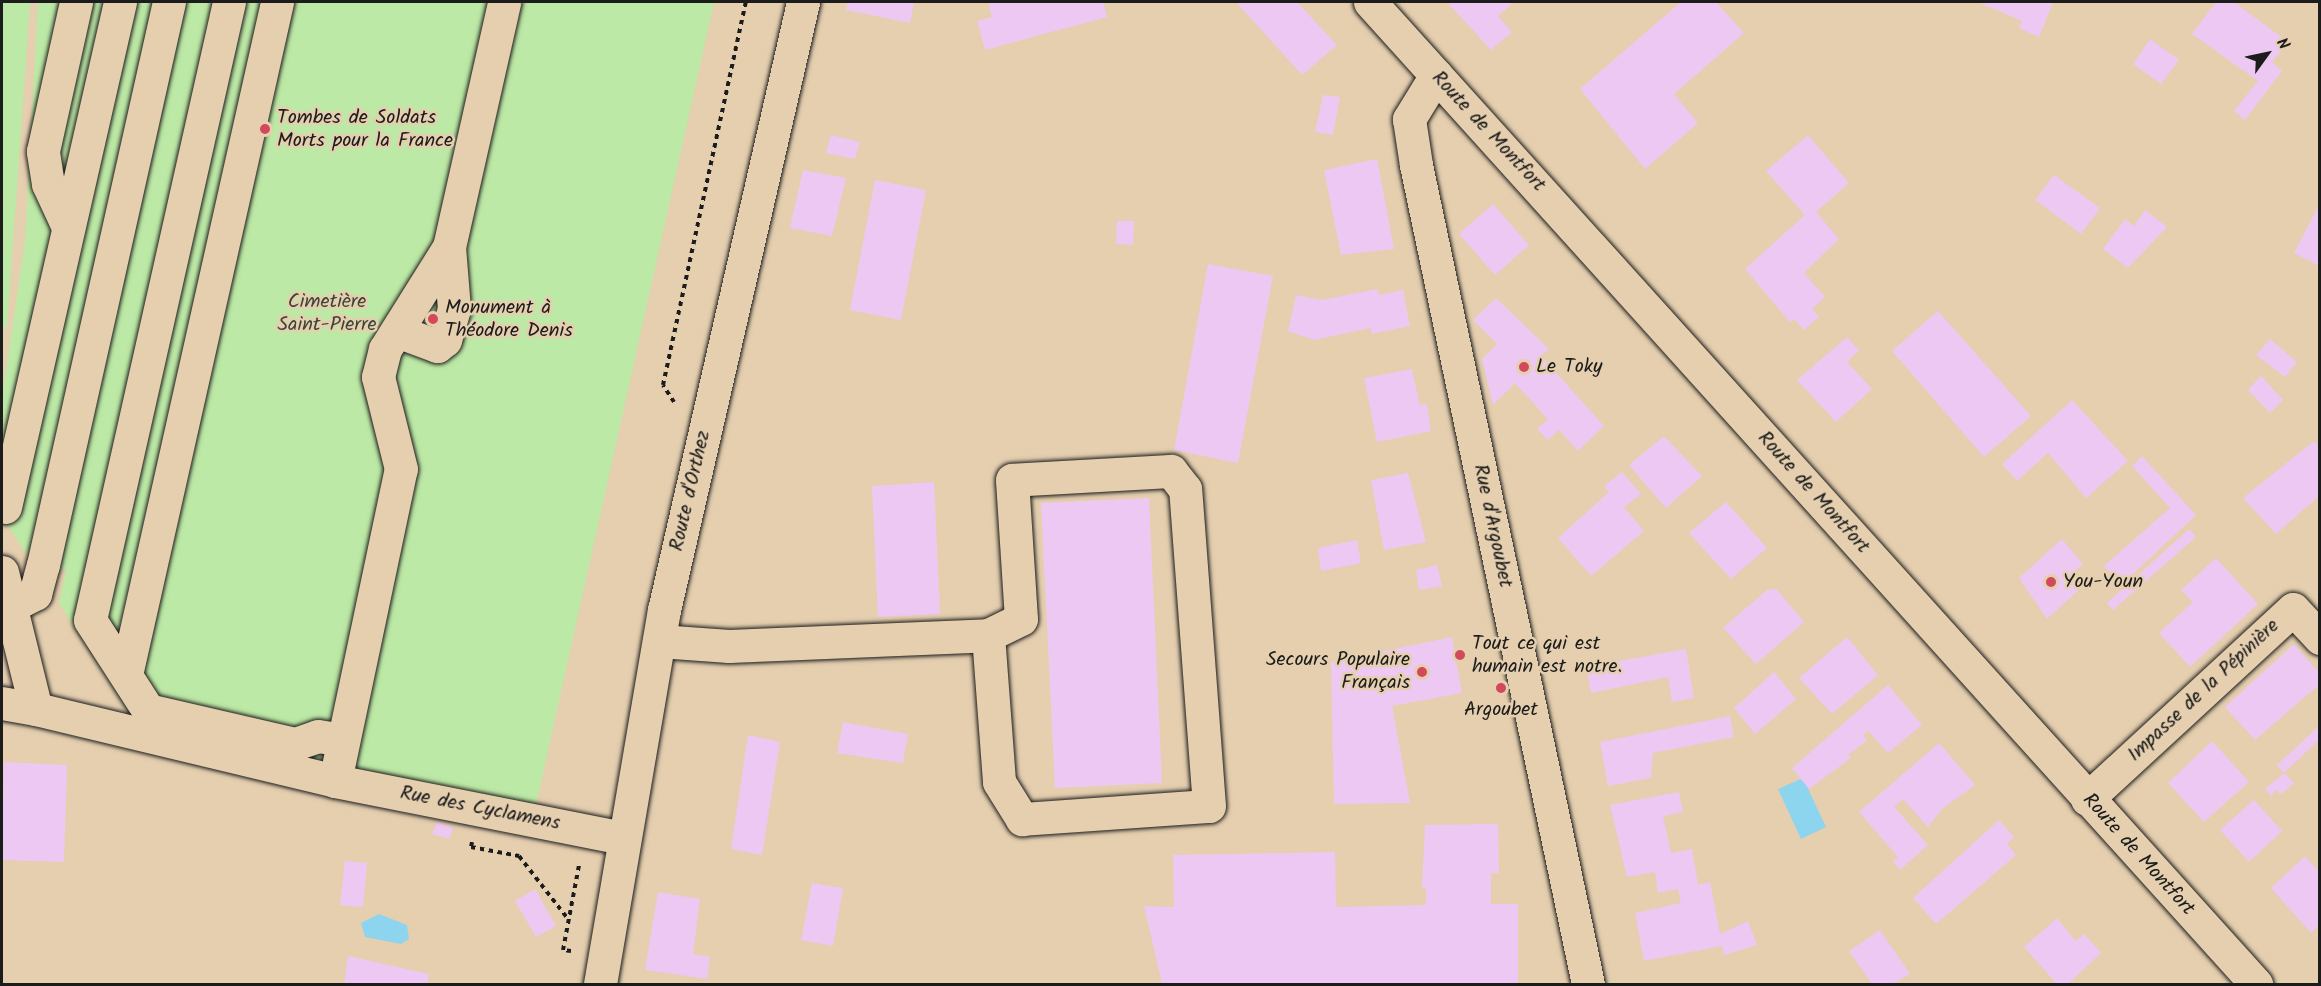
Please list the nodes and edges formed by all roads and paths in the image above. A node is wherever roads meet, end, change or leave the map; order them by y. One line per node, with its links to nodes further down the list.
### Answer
1 (76, 2): 10 (main road)
2 (120, 2): 10 (main road)
3 (169, 2): 17 (main road)
4 (229, 2): 21 (main road)
5 (277, 2): 21 (main road)
6 (504, 2): 11 (main road)
7 (803, 2): 20 (main road, Route d'Orthez)
8 (1370, 2): 9 (main road, Route de Montfort)
9 (1436, 75): 26 (main road, Route de Montfort); 31 (main road, Rue d'Argoubet)
10 (68, 227): 15 (main road)
11 (449, 247): 12 (main road); 13 (main road)
12 (414, 298): 13 (main road); 14 (main road)
13 (454, 309): 14 (main road)
14 (397, 331): 24 (main road)
15 (4, 507)
16 (2, 572): 17 (main road)
17 (13, 605): 23 (main road)
18 (988, 635): 18 (main road); 20 (main road)
19 (2319, 638): 26 (main road, Impasse de la Pépinière)
20 (659, 640): 28 (main road, Route d'Orthez)
21 (126, 675): 24 (main road)
22 (2, 703): 23 (main road)
23 (36, 709): 25 (main road, Rue des Cyclamens)
24 (343, 740): 25 (main road)
25 (335, 781): 27 (main road, Rue des Cyclamens)
26 (2087, 799): 32 (main road, Route de Montfort)
27 (479, 809): 28 (main road, Rue des Cyclamens); 29 (path)
28 (624, 838): 30 (main road, Route d'Orthez)
29 (568, 920)
30 (600, 984)
31 (1588, 984)
32 (2256, 984)

